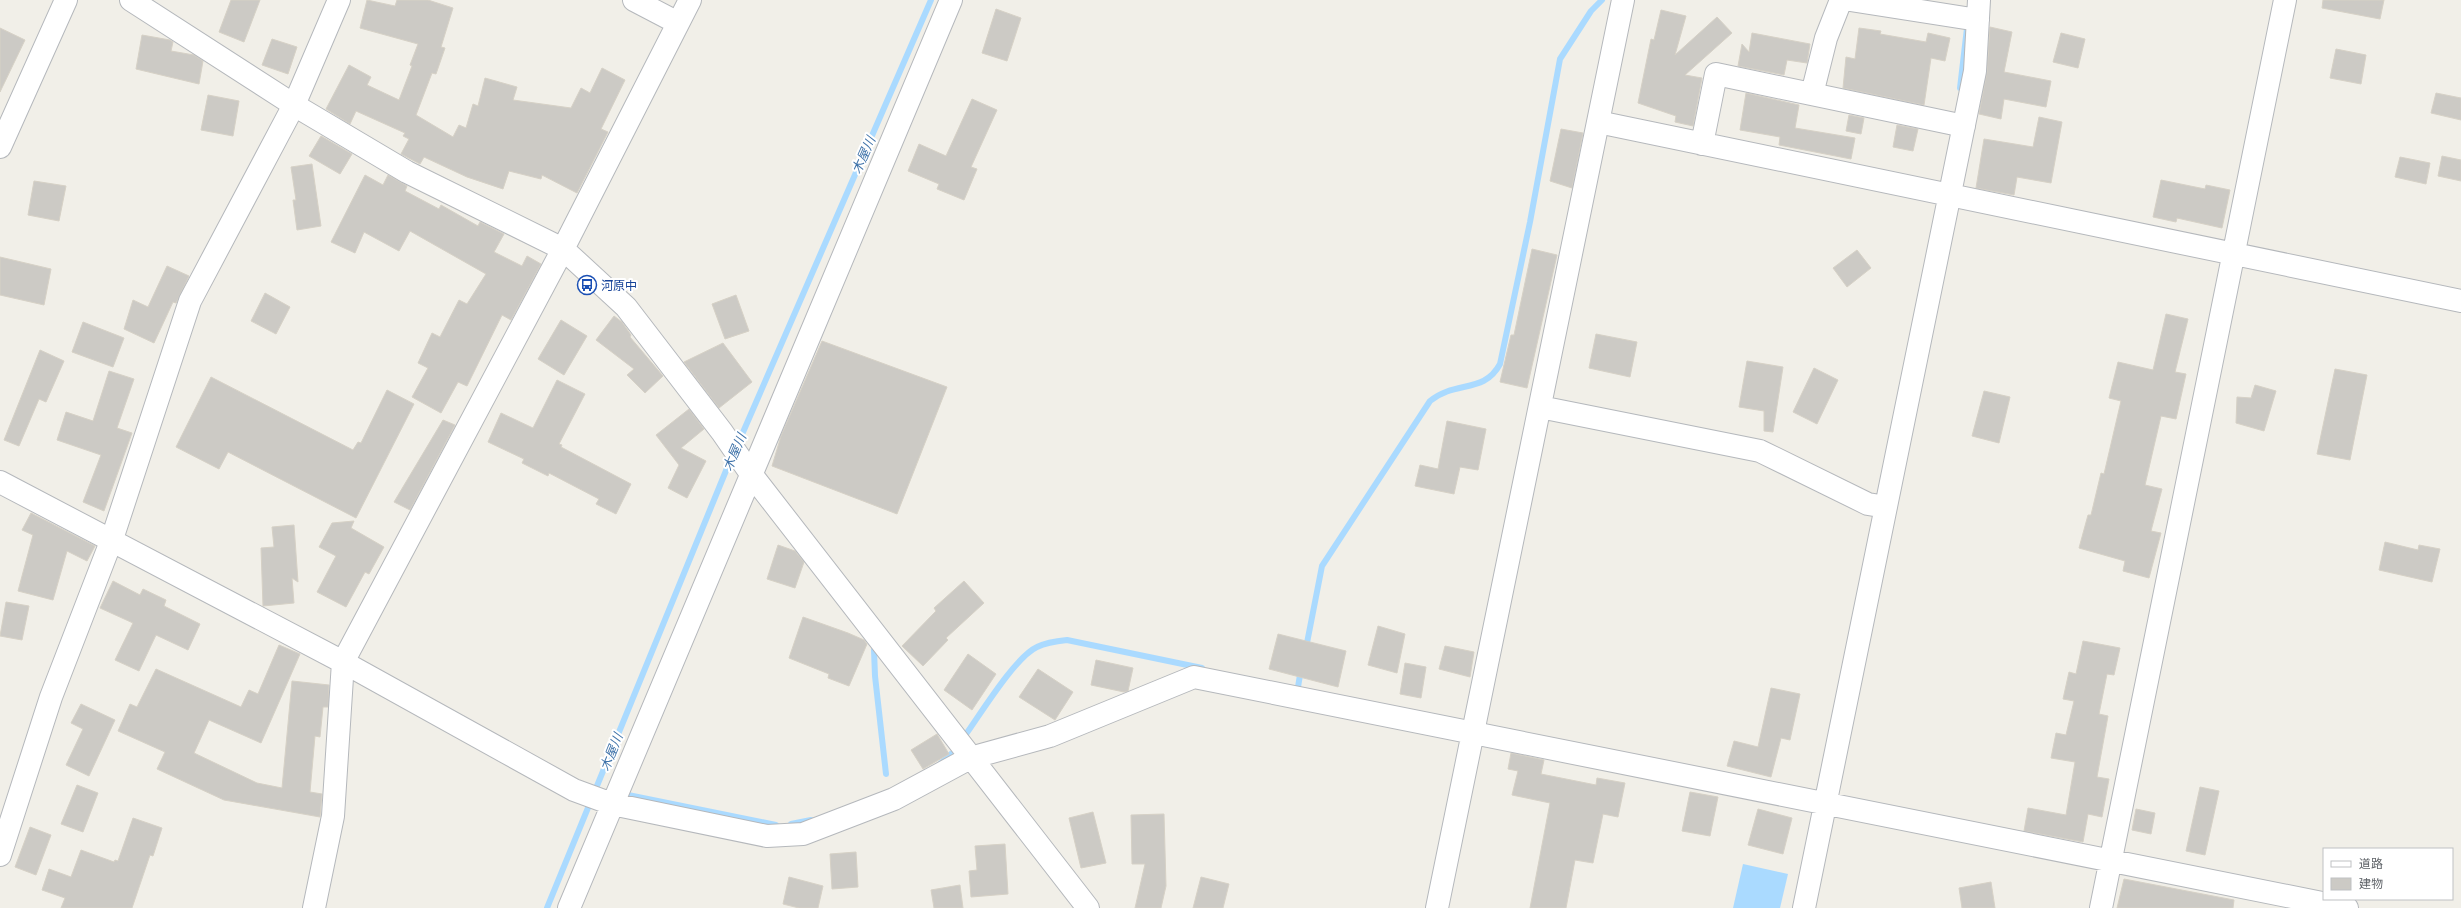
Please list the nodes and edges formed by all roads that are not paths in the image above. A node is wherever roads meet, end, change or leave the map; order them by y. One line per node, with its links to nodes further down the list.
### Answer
1 (66, 0): 18 (street)
2 (131, 0): 14 (street)
3 (339, 0): 14 (street)
4 (634, 0): 12 (street)
5 (690, 0): 12 (street)
6 (951, 0): 24 (street)
7 (1623, 0): 15 (street)
8 (1841, 0): 13 (street)
9 (1850, 0): 11 (street)
10 (2285, 0): 21 (street)
11 (1973, 14): 16 (street)
12 (678, 23): 20 (street)
13 (1812, 94): 16 (street); 17 (street)
14 (294, 105): 20 (street); 27 (street)
15 (1598, 122): 17 (street); 23 (street)
16 (1957, 125): 19 (street)
17 (1702, 144): 19 (street)
18 (0, 147)
19 (1943, 194): 21 (street); 26 (street)
20 (563, 249): 24 (street); 28 (street)
21 (2232, 255): 22 (street); 34 (street)
22 (2461, 301)
23 (1540, 407): 26 (street); 29 (street)
24 (751, 474): 30 (street); 31 (street)
25 (0, 482): 27 (street)
26 (1879, 506): 32 (street)
27 (112, 539): 28 (street); 33 (street)
28 (343, 662): 31 (street); 35 (street)
29 (1474, 732): 30 (street); 32 (street); 38 (street)
30 (970, 758): 31 (street); 37 (street)
31 (612, 804): 36 (street)
32 (1825, 804): 34 (street); 39 (street)
33 (0, 855)
34 (2111, 862): 40 (street); 41 (street)
35 (314, 908)
36 (569, 908)
37 (1088, 908)
38 (1437, 908)
39 (1804, 908)
40 (2101, 908)
41 (2347, 908)

